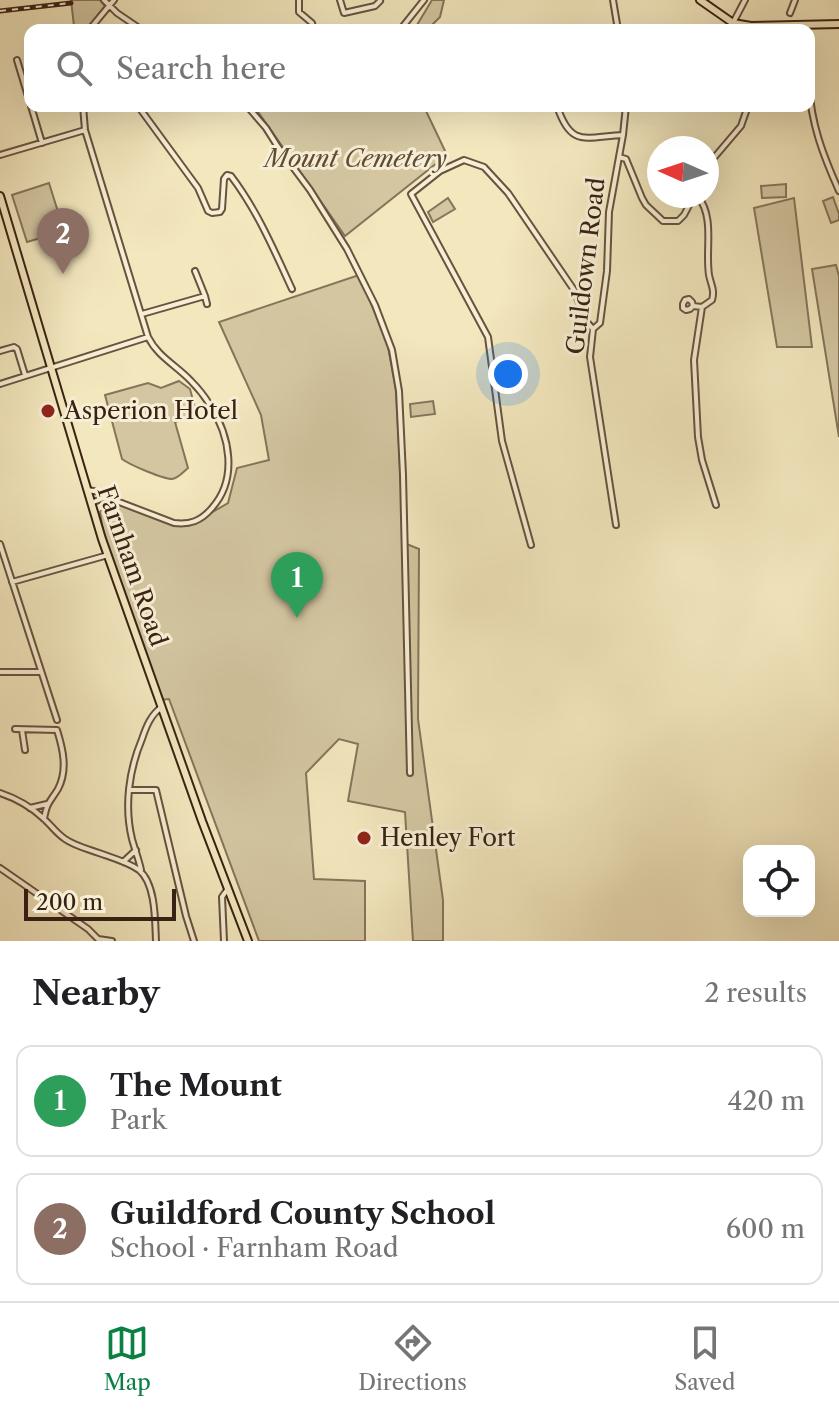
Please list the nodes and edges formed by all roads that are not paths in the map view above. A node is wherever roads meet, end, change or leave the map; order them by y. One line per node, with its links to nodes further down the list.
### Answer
1 (104, 0): 11 (street)
2 (114, 0): 11 (street)
3 (299, 0): 16 (street)
4 (340, 0): 10 (street)
5 (424, 0): 17 (street)
6 (613, 0): 18 (street)
7 (700, 0): 13 (main road)
8 (745, 0): 13 (street)
9 (795, 0): 12 (street)
10 (380, 1)
11 (110, 6): 14 (street); 15 (street)
12 (790, 13)
13 (733, 23): 19 (main road)
14 (94, 24)
15 (134, 24)
16 (312, 24)
17 (405, 24)
18 (617, 24)
19 (736, 24)
20 (839, 24): 21 (main road)
21 (815, 26)
22 (17, 60): 23 (street)
23 (24, 84)
24 (32, 112): 34 (street)
25 (84, 112): 32 (street)
26 (143, 112): 45 (street)
27 (252, 112): 73 (street)
28 (559, 112): 33 (street)
29 (625, 112): 33 (street, Guildown Road)
30 (746, 112): 35 (street)
31 (812, 112): 38 (street)
32 (85, 130): 34 (street); 50 (street)
33 (623, 135): 37 (street, Guildown Road)
34 (42, 143): 36 (street)
35 (719, 152)
36 (0, 155)
37 (619, 157): 40 (street); 51 (street, Guildown Road)
38 (839, 191)
39 (0, 196): 54 (main road, Farnham Road)
40 (647, 206)
41 (649, 208): 42 (street)
42 (688, 208)
43 (704, 208): 49 (street)
44 (195, 271): 46 (street)
45 (292, 289)
46 (205, 296): 47 (street); 50 (street)
47 (207, 304)
48 (693, 306): 49 (street)
49 (702, 307): 60 (street)
50 (142, 314): 52 (street)
51 (593, 329): 61 (street, Guildown Road); 63 (street)
52 (148, 337): 54 (street); 58 (street)
53 (0, 351): 55 (street)
54 (51, 368): 55 (street); 57 (main road, Farnham Road)
55 (25, 375): 56 (street)
56 (0, 384)
57 (87, 490): 58 (street); 59 (main road, Farnham Road)
58 (106, 497): 59 (street)
59 (91, 503): 64 (main road, Farnham Road)
60 (716, 505)
61 (616, 525)
62 (0, 544): 65 (street)
63 (531, 545)
64 (108, 555): 65 (street); 68 (main road, Farnham Road)
65 (12, 582): 67 (street)
66 (0, 672): 67 (street)
67 (40, 672): 69 (street)
68 (162, 707): 74 (street); 83 (main road, Farnham Road)
69 (57, 720)
70 (15, 729): 71 (street)
71 (22, 730): 72 (street); 76 (street)
72 (25, 750)
73 (410, 773)
74 (129, 790): 79 (street); 87 (street)
75 (0, 793): 77 (street)
76 (47, 804): 77 (street); 78 (street)
77 (30, 808): 78 (street)
78 (44, 819): 80 (street)
79 (136, 850): 80 (street); 82 (street)
80 (123, 862): 82 (street)
81 (0, 868): 84 (street)
82 (141, 871): 86 (street)
83 (227, 890): 88 (street); 89 (main road, Farnham Road)
84 (98, 940): 85 (street)
85 (112, 941)
86 (156, 941)
87 (194, 941)
88 (224, 941)
89 (248, 941)

